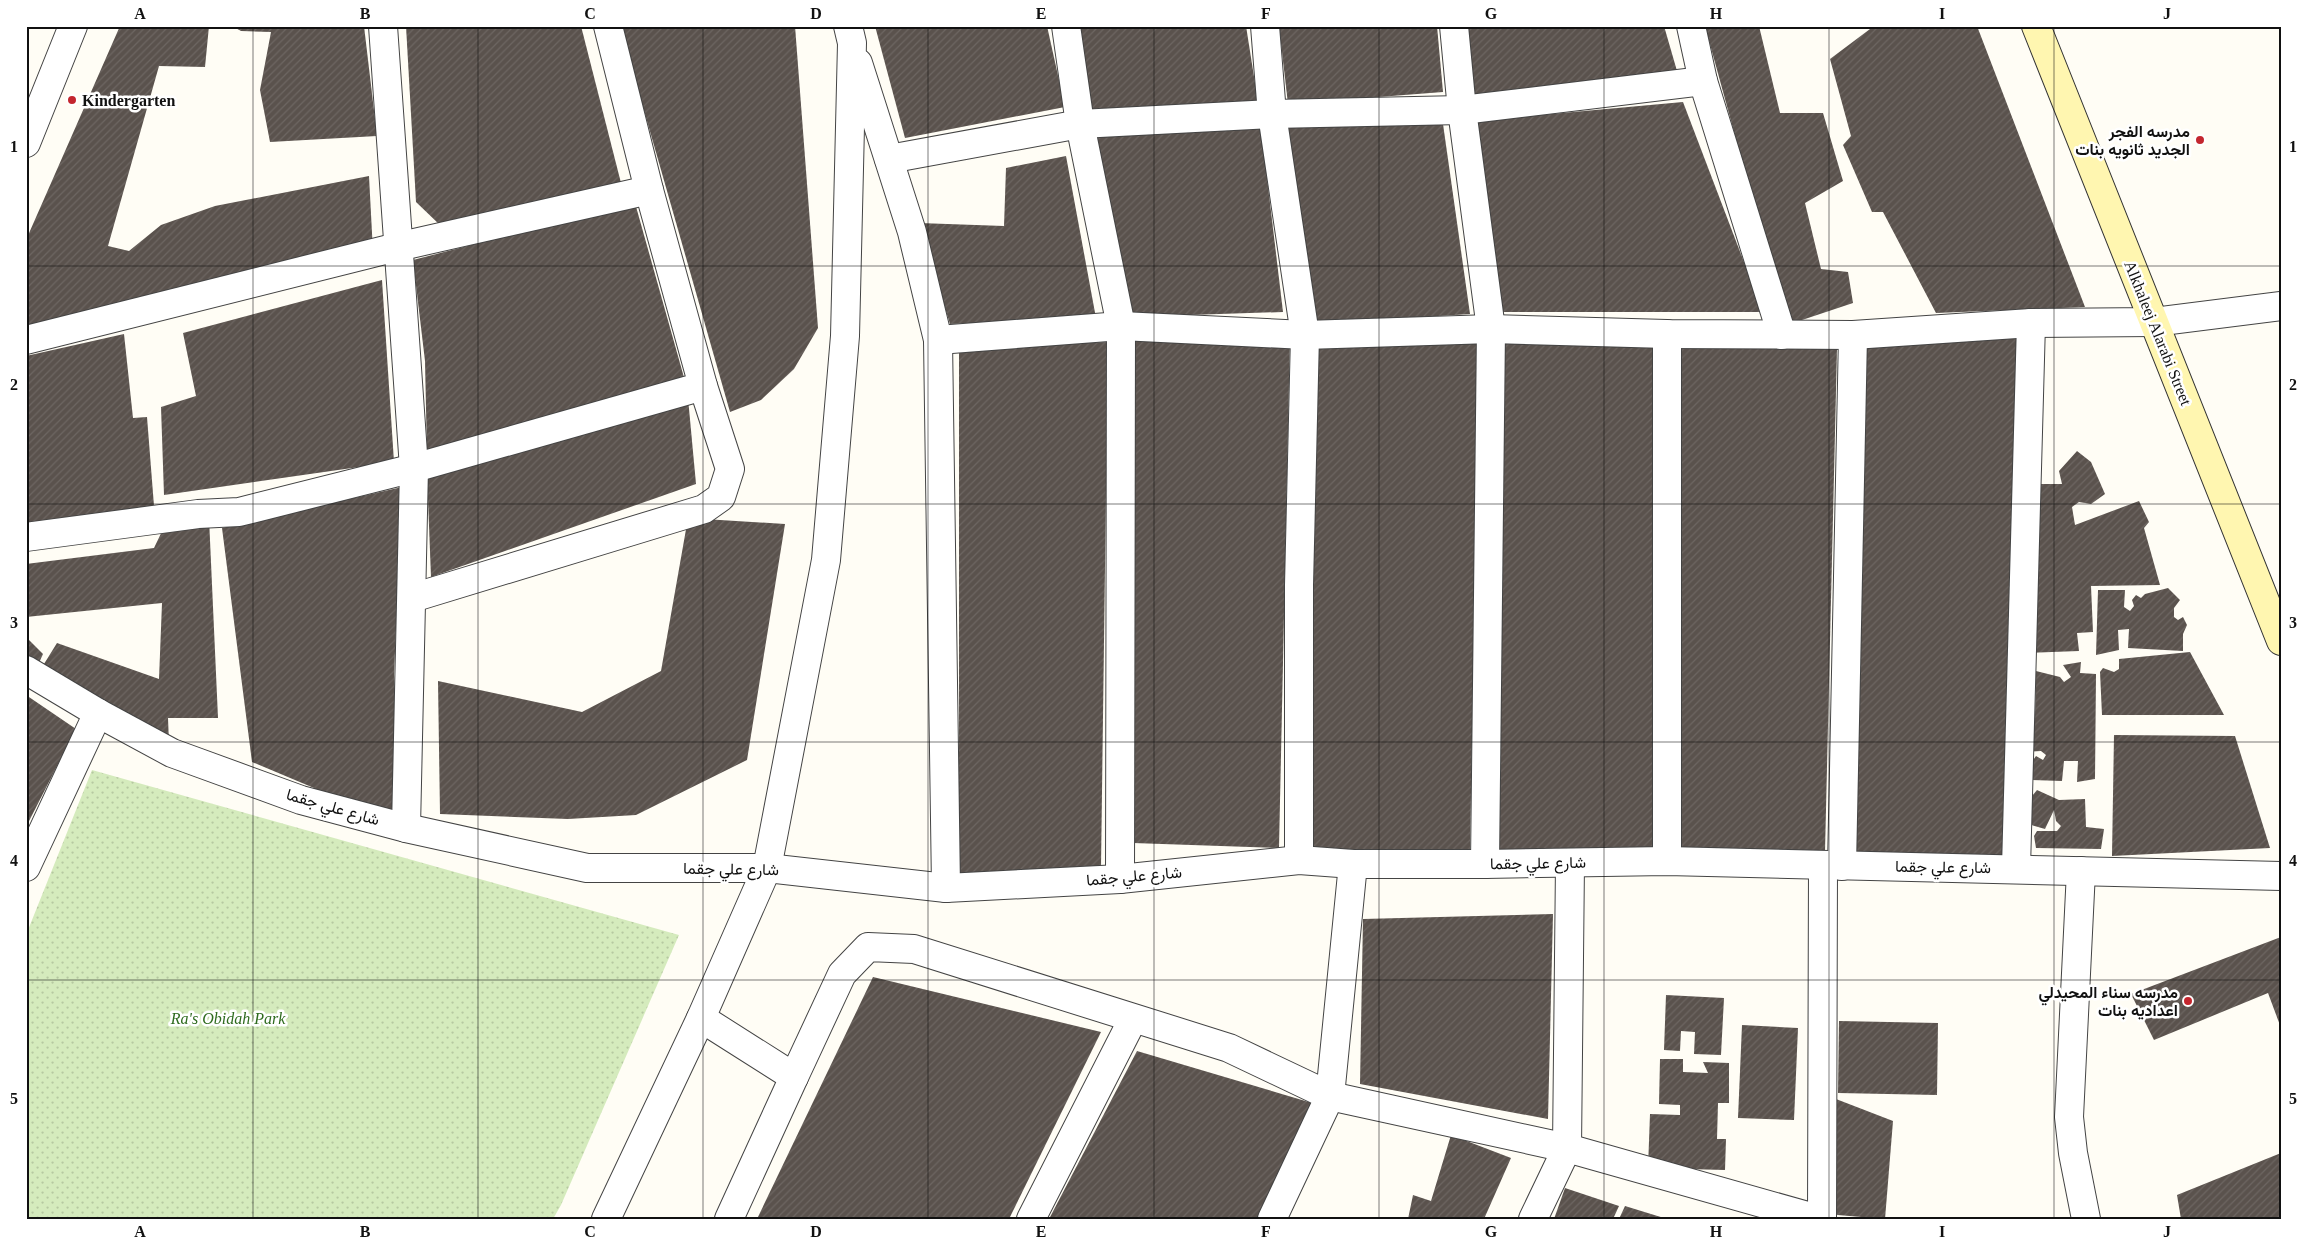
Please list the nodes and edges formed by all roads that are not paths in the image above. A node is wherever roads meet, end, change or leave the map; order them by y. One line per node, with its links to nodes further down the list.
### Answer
1 (73, 26): 14 (street)
2 (383, 26): 17 (street)
3 (608, 26): 16 (street)
4 (1066, 26): 13 (street)
5 (1265, 26): 12 (street)
6 (1454, 26): 11 (street)
7 (1691, 26): 10 (street)
8 (2036, 26): 19 (main road, Alkhaleej Alarabi Street)
9 (850, 34): 15 (street); 44 (street)
10 (1703, 81): 11 (street); 25 (street)
11 (1462, 110): 12 (street); 22 (street)
12 (1272, 114): 13 (street); 24 (street)
13 (1080, 124): 15 (street); 21 (street)
14 (26, 144)
15 (889, 159): 28 (street)
16 (649, 190): 17 (street); 29 (street)
17 (397, 247): 27 (street); 30 (street)
18 (2281, 306): 19 (street)
19 (2154, 322): 20 (street); 33 (main road, Alkhaleej Alarabi Street)
20 (2031, 323): 26 (street); 45 (street)
21 (1121, 326): 24 (street); 28 (street); 48 (street)
22 (1491, 329): 23 (street); 24 (street); 41 (street)
23 (1667, 334): 25 (street); 38 (street)
24 (1305, 335): 37 (street)
25 (1782, 335): 26 (street)
26 (1852, 335): 42 (street)
27 (26, 340)
28 (938, 340): 49 (street)
29 (703, 386): 30 (street); 32 (street)
30 (414, 468): 31 (street); 32 (street)
31 (26, 537)
32 (412, 598): 36 (street)
33 (2281, 640)
34 (26, 670): 35 (street, شارع علي جقما)
35 (98, 713): 36 (street, شارع علي جقما); 43 (street)
36 (406, 828): 44 (street, شارع علي جقما)
37 (1299, 860): 40 (street, شارع علي جقما); 48 (street, شارع علي جقما)
38 (1667, 861): 39 (street, شارع علي جقما); 42 (street, شارع علي جقما)
39 (1570, 863): 41 (street, شارع علي جقما); 54 (street)
40 (1353, 864): 41 (street, شارع علي جقما); 53 (street)
41 (1485, 864)
42 (1833, 866): 45 (street, شارع علي جقما); 60 (street)
43 (26, 867)
44 (767, 868): 49 (street, شارع علي جقما); 50 (street)
45 (2016, 868): 46 (street, شارع علي جقما)
46 (2081, 871): 47 (street, شارع علي جقما); 61 (street)
47 (2281, 876)
48 (1120, 879): 49 (street, شارع علي جقما)
49 (946, 888)
50 (702, 1018): 52 (street); 55 (street)
51 (1133, 1019): 52 (street); 53 (street); 57 (street)
52 (794, 1077): 56 (street)
53 (1330, 1096): 54 (street); 58 (street)
54 (1567, 1148): 59 (street); 60 (street)
55 (606, 1219)
56 (729, 1219)
57 (1031, 1219)
58 (1272, 1219)
59 (1533, 1219)
60 (1820, 1219)
61 (2086, 1219)

